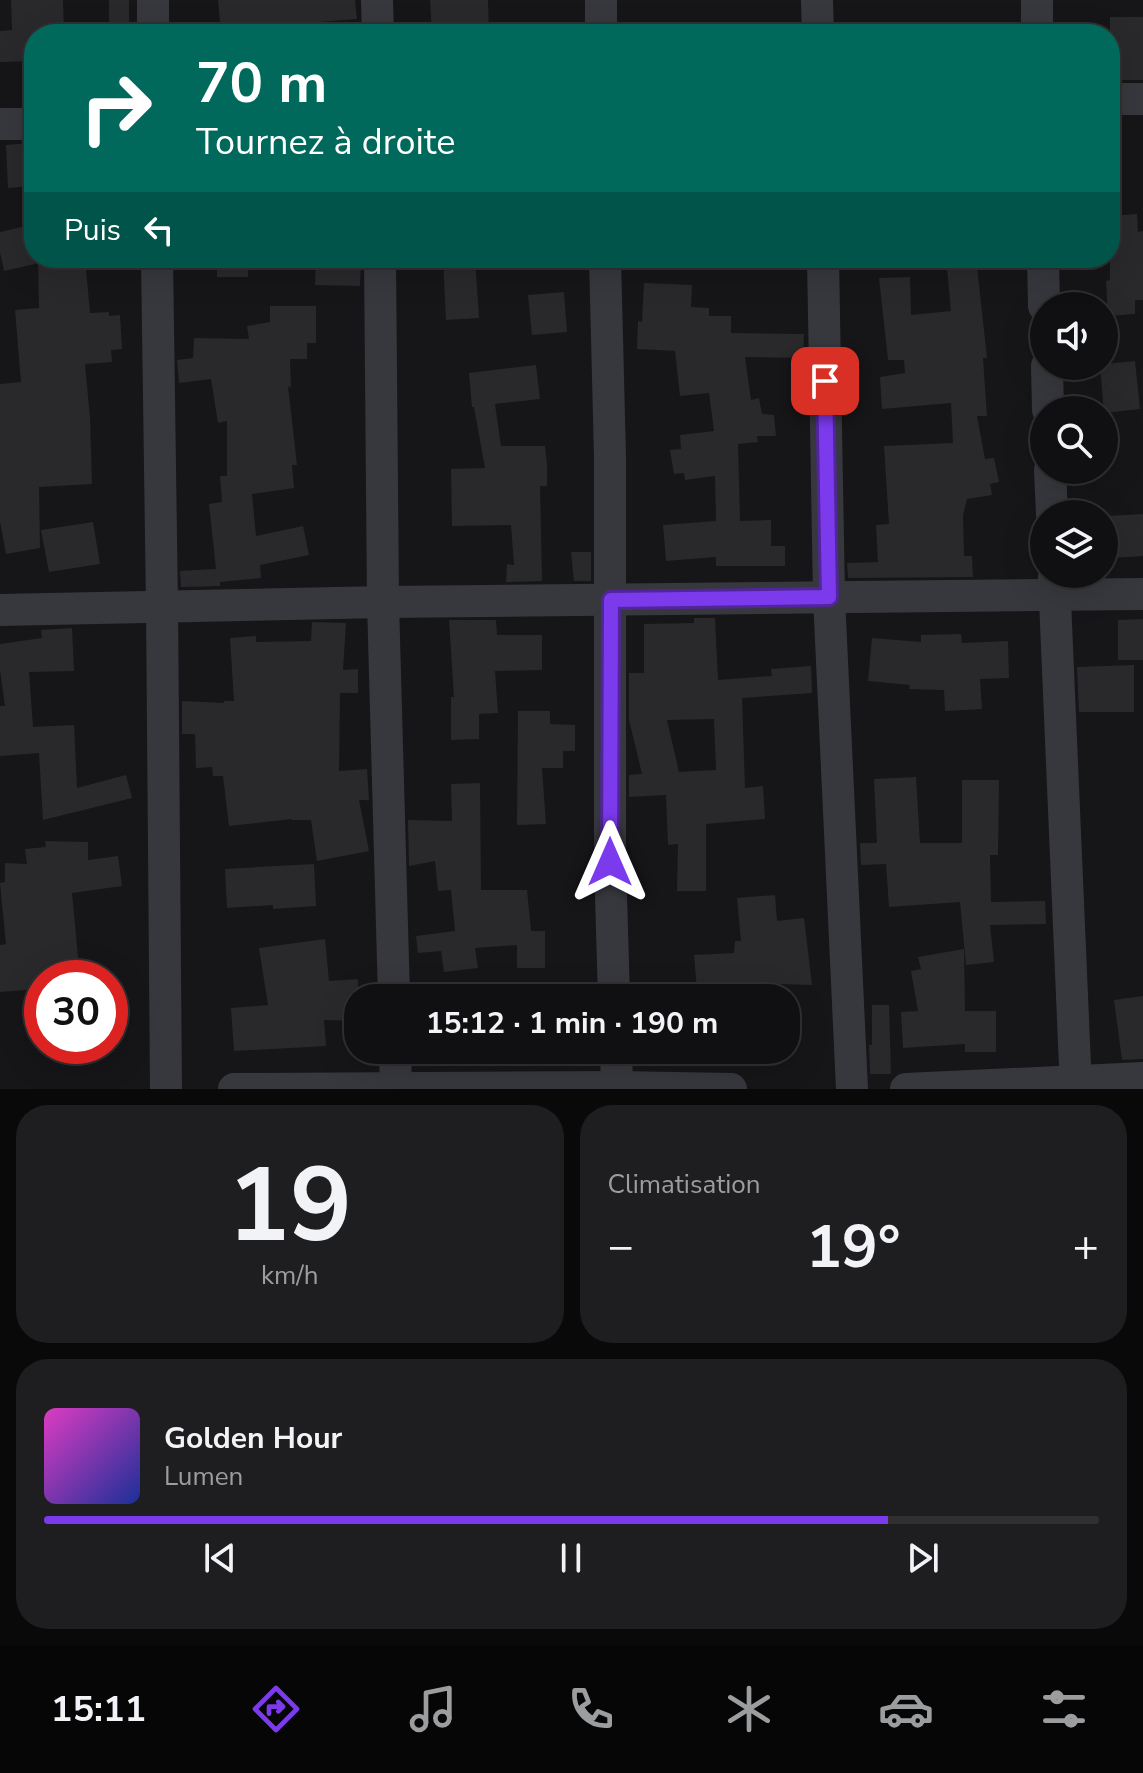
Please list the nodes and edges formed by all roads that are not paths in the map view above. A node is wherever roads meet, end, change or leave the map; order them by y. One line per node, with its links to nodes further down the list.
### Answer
1 (153, 0): 6 (street)
2 (377, 0): 7 (street)
3 (601, 0): 8 (street)
4 (817, 0): 9 (street)
5 (1037, 0): 10 (street)
6 (153, 24)
7 (378, 24)
8 (601, 24)
9 (818, 24)
10 (1037, 24)
11 (1120, 99): 12 (street)
12 (1143, 99)
13 (0, 124): 14 (street)
14 (24, 124)
15 (157, 268): 28 (street)
16 (380, 268): 27 (street)
17 (605, 268): 26 (street)
18 (823, 268): 25 (street)
19 (1043, 268): 20 (street)
20 (1044, 292)
21 (1030, 586): 25 (street)
22 (1055, 588): 35 (street)
23 (1084, 588): 24 (street)
24 (1143, 594)
25 (829, 597): 26 (street); 41 (street)
26 (611, 600): 27 (street); 31 (street)
27 (383, 602): 28 (street); 30 (street)
28 (162, 606): 29 (street); 38 (street)
29 (0, 610)
30 (394, 984)
31 (614, 984)
32 (395, 1064): 36 (street)
33 (616, 1064): 37 (street)
34 (1143, 1078): 35 (street)
35 (1076, 1086): 42 (street)
36 (396, 1088): 37 (street); 39 (street)
37 (617, 1088): 40 (street)
38 (166, 1089)
39 (234, 1089)
40 (731, 1089)
41 (852, 1089)
42 (906, 1089)

